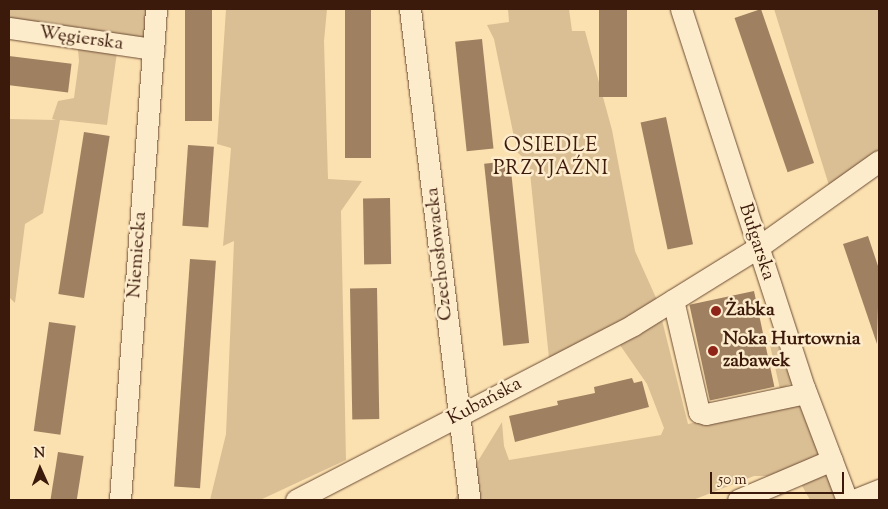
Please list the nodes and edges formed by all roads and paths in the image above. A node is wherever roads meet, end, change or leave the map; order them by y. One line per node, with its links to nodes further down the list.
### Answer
1 (156, 9): 5 (street, Niemiecka)
2 (410, 9): 10 (street, Czechosłowacka)
3 (681, 9): 7 (street, Bułgarska)
4 (9, 28): 5 (street, Węgierska)
5 (153, 49): 13 (street, Niemiecka)
6 (879, 161): 7 (street, Kubańska)
7 (757, 248): 8 (street, Kubańska); 9 (street, Bułgarska)
8 (673, 300): 9 (street); 10 (street, Kubańska)
9 (806, 393): 11 (street, Bułgarska)
10 (458, 417): 14 (street, Kubańska); 15 (street, Czechosłowacka)
11 (832, 460): 16 (street); 17 (street, Bułgarska)
12 (879, 490): 18 (street)
13 (120, 500)
14 (296, 500)
15 (469, 500)
16 (738, 500)
17 (847, 500)
18 (854, 500)

